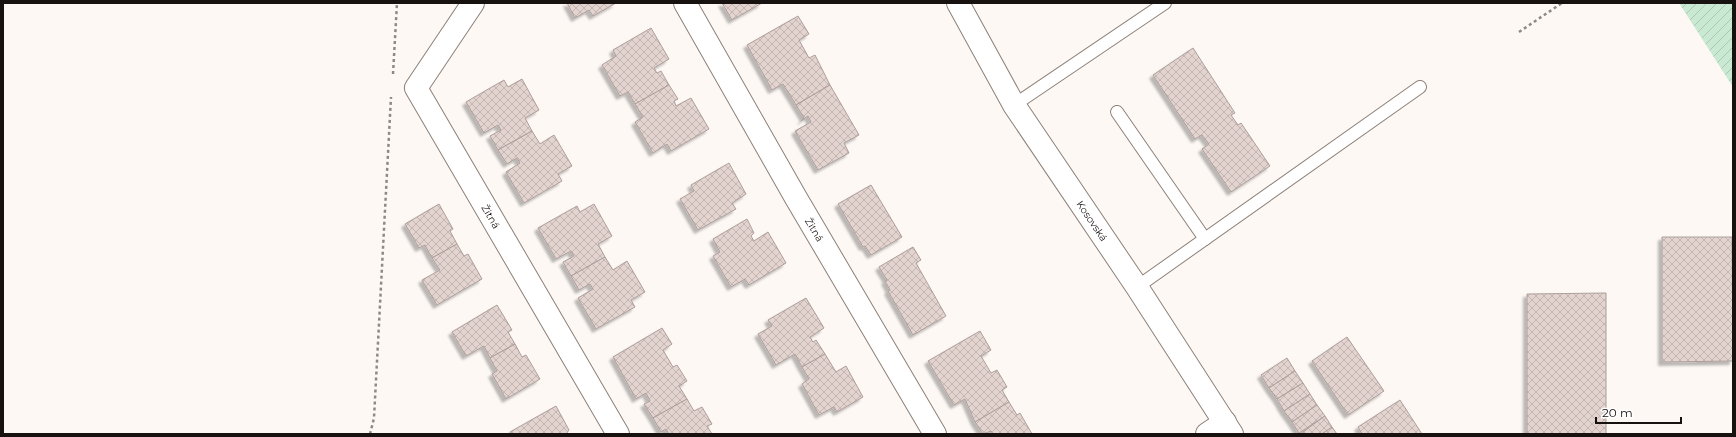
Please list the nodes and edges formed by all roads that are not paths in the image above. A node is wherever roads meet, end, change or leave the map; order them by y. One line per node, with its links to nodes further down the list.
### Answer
1 (473, 3): 11 (street, Žitná)
2 (685, 3): 12 (street, Žitná)
3 (958, 3): 6 (street, Kosovská)
4 (1165, 3): 6 (lane)
5 (1420, 87): 8 (lane)
6 (1014, 105): 9 (street, Kosovská)
7 (1117, 112): 8 (lane)
8 (1205, 240): 9 (lane)
9 (1137, 287): 10 (street, Kosovská)
10 (1228, 428): 13 (street)
11 (618, 434)
12 (935, 434)
13 (1207, 434)

